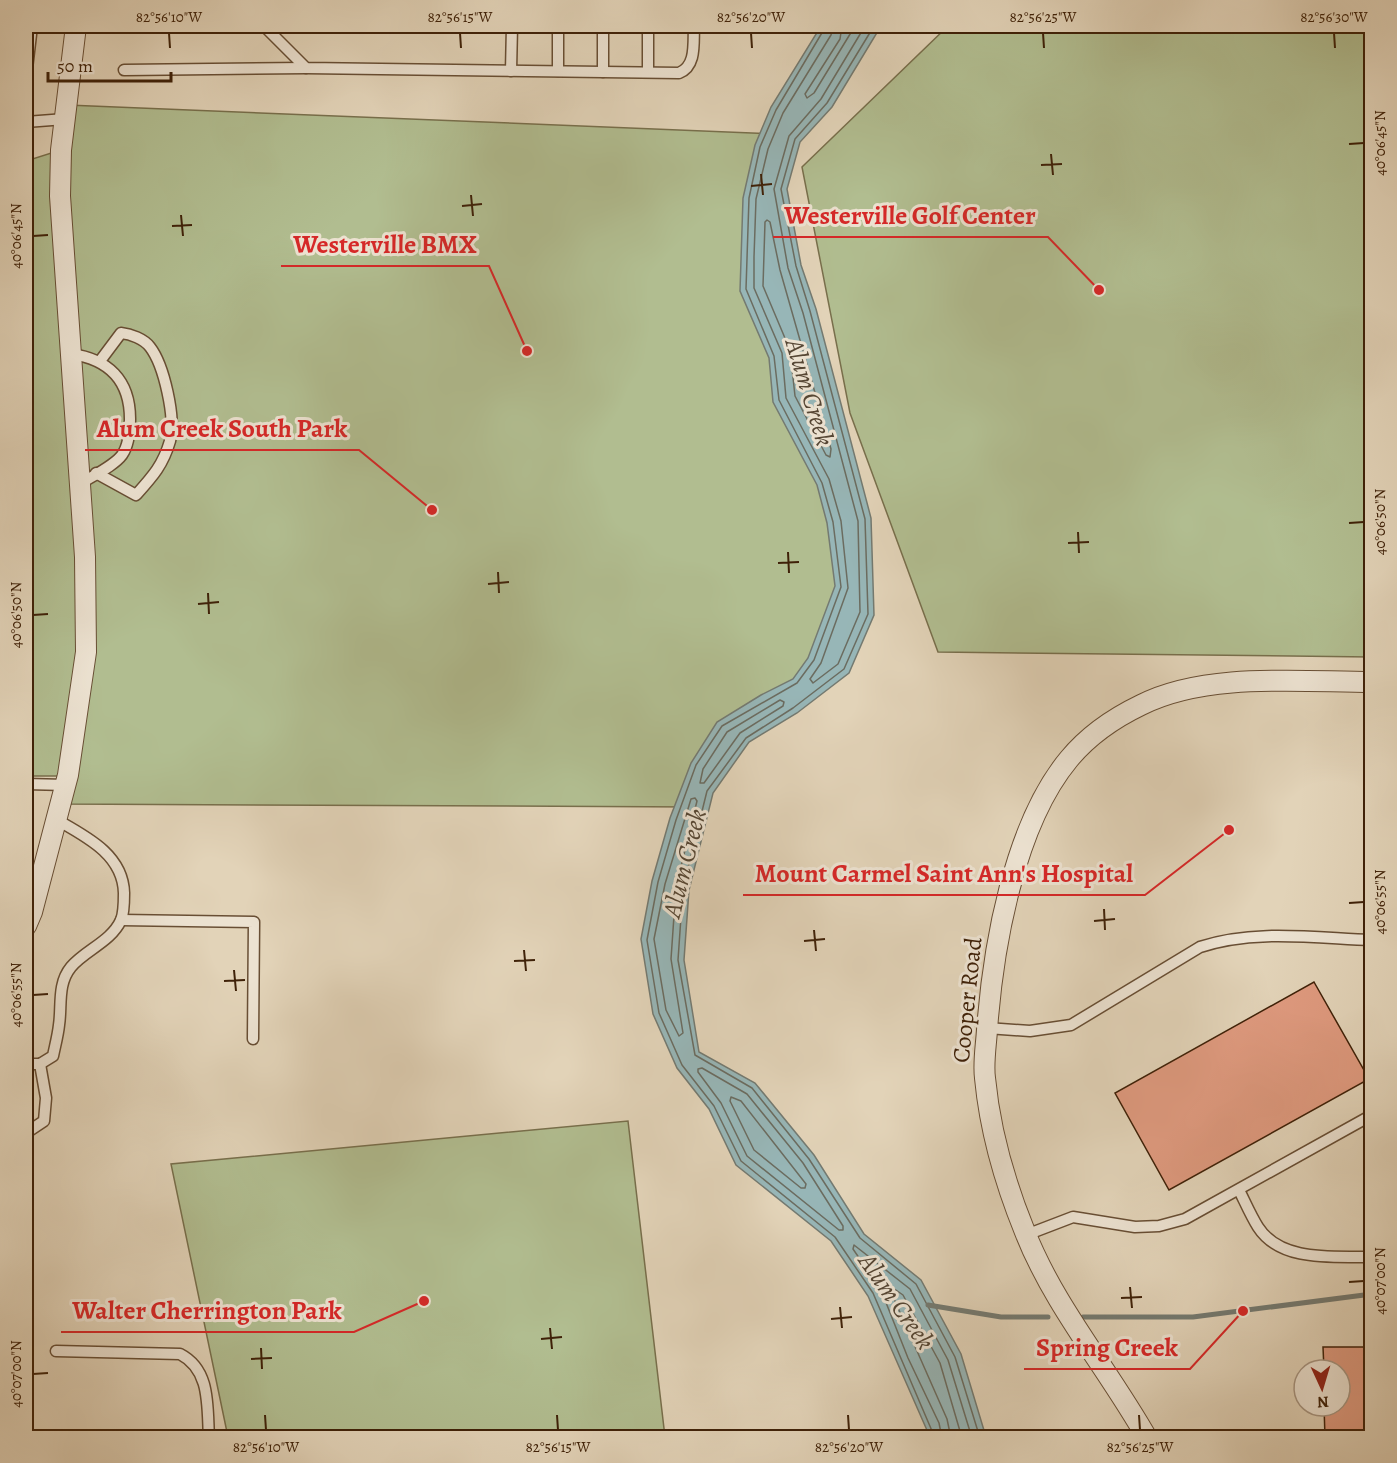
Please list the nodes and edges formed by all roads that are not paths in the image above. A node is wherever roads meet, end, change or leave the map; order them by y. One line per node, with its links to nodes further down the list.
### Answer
1 (32, 26): 15 (lane)
2 (76, 26): 16 (street)
3 (264, 26): 9 (lane)
4 (512, 26): 11 (lane)
5 (558, 26): 12 (lane)
6 (603, 26): 13 (lane)
7 (648, 26): 14 (lane)
8 (694, 26): 14 (lane)
9 (306, 68): 10 (lane); 11 (lane)
10 (123, 70)
11 (511, 71): 12 (lane)
12 (558, 71): 13 (lane)
13 (603, 72): 14 (lane)
14 (648, 72)
15 (26, 77)
16 (65, 119): 17 (lane); 18 (street)
17 (26, 122)
18 (71, 354): 19 (lane); 20 (street)
19 (100, 362): 20 (lane); 20 (lane)
20 (88, 479): 23 (street)
21 (1371, 682): 28 (street, Cooper Road)
22 (26, 784): 23 (lane)
23 (66, 785): 24 (street)
24 (57, 820): 25 (lane); 26 (street)
25 (121, 921): 29 (lane); 31 (lane)
26 (26, 926)
27 (1371, 940): 28 (lane)
28 (987, 1028): 35 (street, Cooper Road)
29 (253, 1039)
30 (26, 1064): 31 (lane)
31 (40, 1064): 33 (lane)
32 (1371, 1114): 34 (lane)
33 (26, 1133)
34 (1239, 1190): 35 (lane); 36 (lane)
35 (1026, 1235): 39 (street, Cooper Road)
36 (1371, 1257)
37 (56, 1351): 38 (lane)
38 (209, 1437)
39 (1147, 1437)

